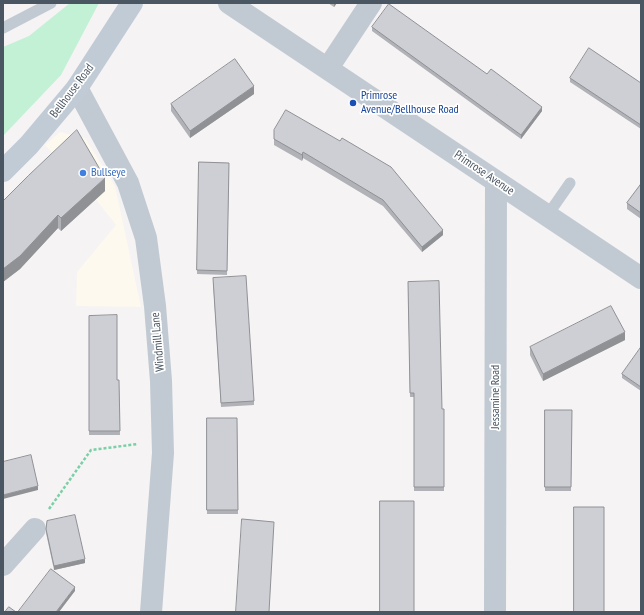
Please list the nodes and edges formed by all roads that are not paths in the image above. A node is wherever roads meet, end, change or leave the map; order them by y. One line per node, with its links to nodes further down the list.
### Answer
1 (51, 3): 5 (lane)
2 (132, 3): 7 (main road, Bellhouse Road)
3 (229, 3): 6 (street, Primrose Avenue)
4 (371, 3): 6 (street)
5 (3, 28)
6 (328, 68): 9 (street, Primrose Avenue)
7 (77, 88): 8 (main road, Bellhouse Road); 15 (street, Windmill Lane)
8 (3, 171)
9 (496, 182): 11 (street, Primrose Avenue); 16 (street, Jessamine Road)
10 (570, 183): 11 (lane)
11 (547, 216): 12 (street, Primrose Avenue)
12 (641, 278)
13 (35, 529): 14 (street)
14 (3, 565)
15 (151, 612)
16 (495, 612)

